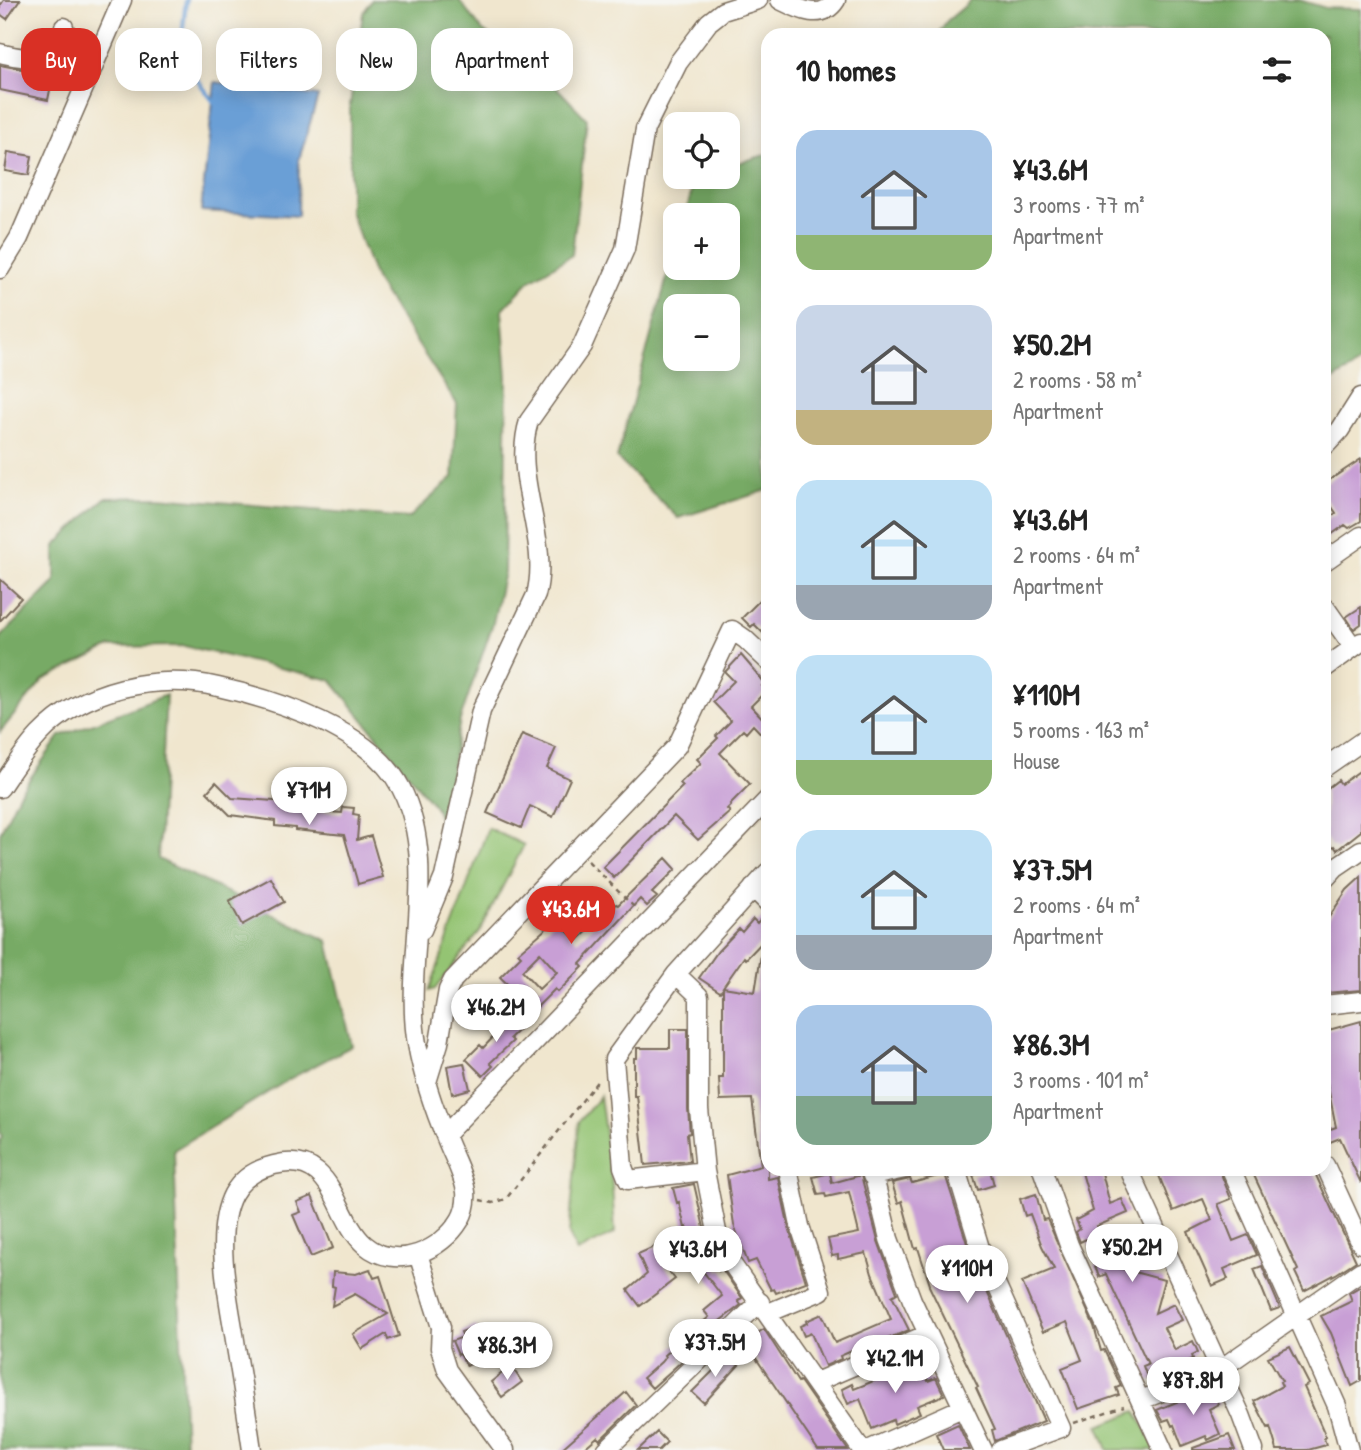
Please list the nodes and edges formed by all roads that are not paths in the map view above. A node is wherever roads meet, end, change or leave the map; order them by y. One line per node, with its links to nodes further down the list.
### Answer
1 (122, 0): 5 (street)
2 (758, 0): 27 (street)
3 (780, 0): 4 (street)
4 (836, 0)
5 (101, 50)
6 (0, 53): 7 (street)
7 (21, 57)
8 (83, 91): 9 (street)
9 (0, 269)
10 (1361, 397): 11 (street)
11 (1331, 440)
12 (1361, 536): 13 (street)
13 (1331, 557)
14 (1331, 614): 15 (street)
15 (1357, 645): 17 (street)
16 (761, 654): 31 (street)
17 (1331, 664)
18 (1361, 742): 19 (street)
19 (1331, 763)
20 (0, 788): 27 (street)
21 (761, 806): 32 (street)
22 (1361, 850): 23 (street)
23 (1331, 866)
24 (761, 879): 25 (street)
25 (753, 888): 26 (street); 28 (street)
26 (761, 896)
27 (418, 939): 31 (street)
28 (676, 974): 33 (street); 33 (street)
29 (1361, 1001): 30 (street)
30 (1331, 1004)
31 (427, 1082): 32 (street)
32 (445, 1135): 42 (street)
33 (705, 1171): 44 (street)
34 (789, 1176): 44 (street)
35 (873, 1176): 46 (street)
36 (958, 1176): 57 (street)
37 (1044, 1176): 49 (street)
38 (1132, 1176): 47 (street)
39 (1234, 1176): 45 (street)
40 (1330, 1176): 41 (street)
41 (1361, 1244)
42 (418, 1254): 51 (street); 52 (street)
43 (1361, 1271): 45 (street)
44 (764, 1308): 48 (street); 53 (street)
45 (1296, 1316): 47 (street); 60 (street)
46 (928, 1334): 48 (street); 50 (street)
47 (1220, 1370): 49 (street); 59 (street)
48 (816, 1382): 54 (street)
49 (1141, 1400): 58 (street)
50 (962, 1408): 55 (street); 56 (street)
51 (252, 1450)
52 (505, 1450)
53 (606, 1450)
54 (862, 1450)
55 (868, 1450)
56 (983, 1450)
57 (1001, 1450)
58 (1163, 1450)
59 (1254, 1450)
60 (1349, 1450)

